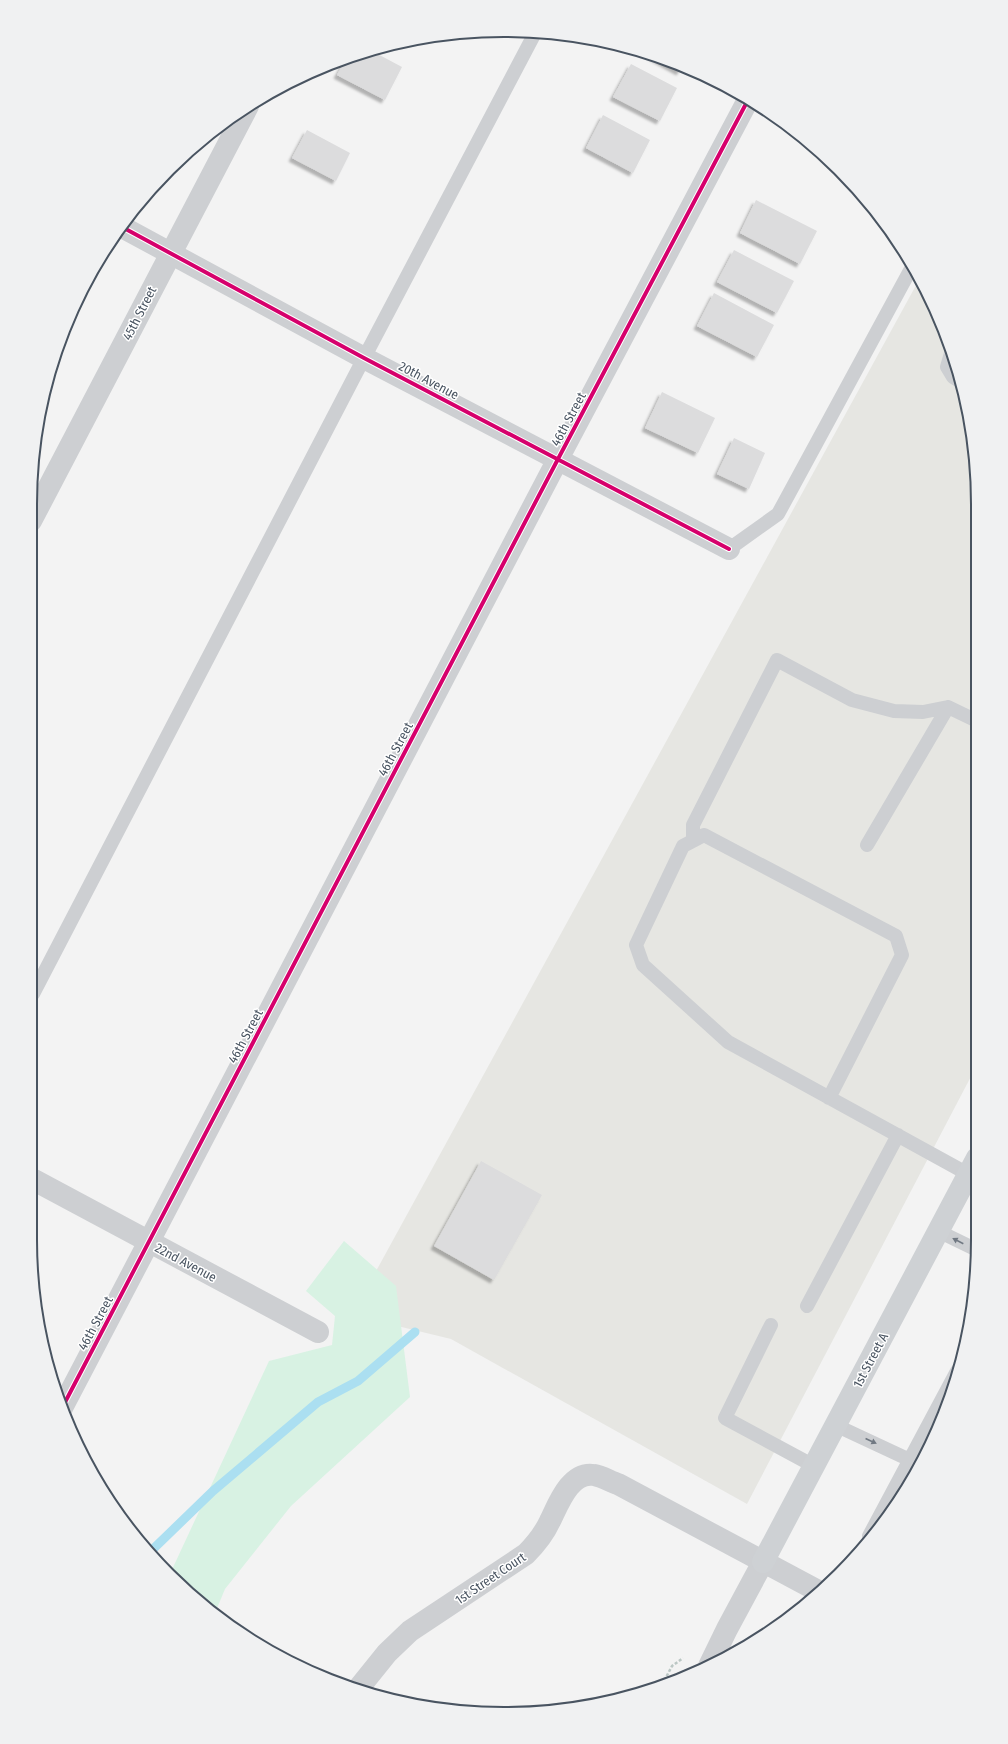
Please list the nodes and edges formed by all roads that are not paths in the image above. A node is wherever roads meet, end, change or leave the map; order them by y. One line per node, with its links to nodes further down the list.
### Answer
1 (532, 38): 7 (lane)
2 (745, 105): 10 (street, 46th Street)
3 (241, 119): 5 (street, 45th Street)
4 (127, 229): 5 (street, 20th Avenue)
5 (170, 253): 7 (street, 20th Avenue); 11 (street, 45th Street)
6 (909, 272): 12 (lane)
7 (364, 358): 10 (street, 20th Avenue); 17 (lane)
8 (948, 362): 9 (lane)
9 (953, 377)
10 (558, 459): 12 (street, 20th Avenue); 24 (street, 46th Street)
11 (37, 509)
12 (729, 549)
13 (948, 707): 14 (lane); 15 (lane); 16 (lane)
14 (971, 717)
15 (693, 840): 18 (lane); 18 (lane)
16 (867, 845)
17 (37, 986)
18 (829, 1098): 19 (lane)
19 (898, 1135): 20 (lane); 26 (lane)
20 (971, 1165)
21 (971, 1170): 23 (street, 1st Street A)
22 (37, 1182): 24 (street, 22nd Avenue)
23 (938, 1231): 25 (lane, one-way to 23); 31 (street, 1st Street A)
24 (148, 1242): 28 (street, 22nd Avenue); 30 (street, 46th Street)
25 (971, 1247)
26 (807, 1306)
27 (771, 1325): 33 (lane)
28 (318, 1332)
29 (944, 1396): 32 (lane)
30 (66, 1400)
31 (836, 1424): 32 (lane, one-way to 32); 33 (street, 1st Street A)
32 (910, 1460): 34 (lane)
33 (814, 1466): 35 (street, 1st Street A)
34 (880, 1516)
35 (763, 1562): 36 (street, 1st Street Court); 37 (street); 38 (street, 1st Street Court)
36 (814, 1589)
37 (712, 1658)
38 (362, 1684)

